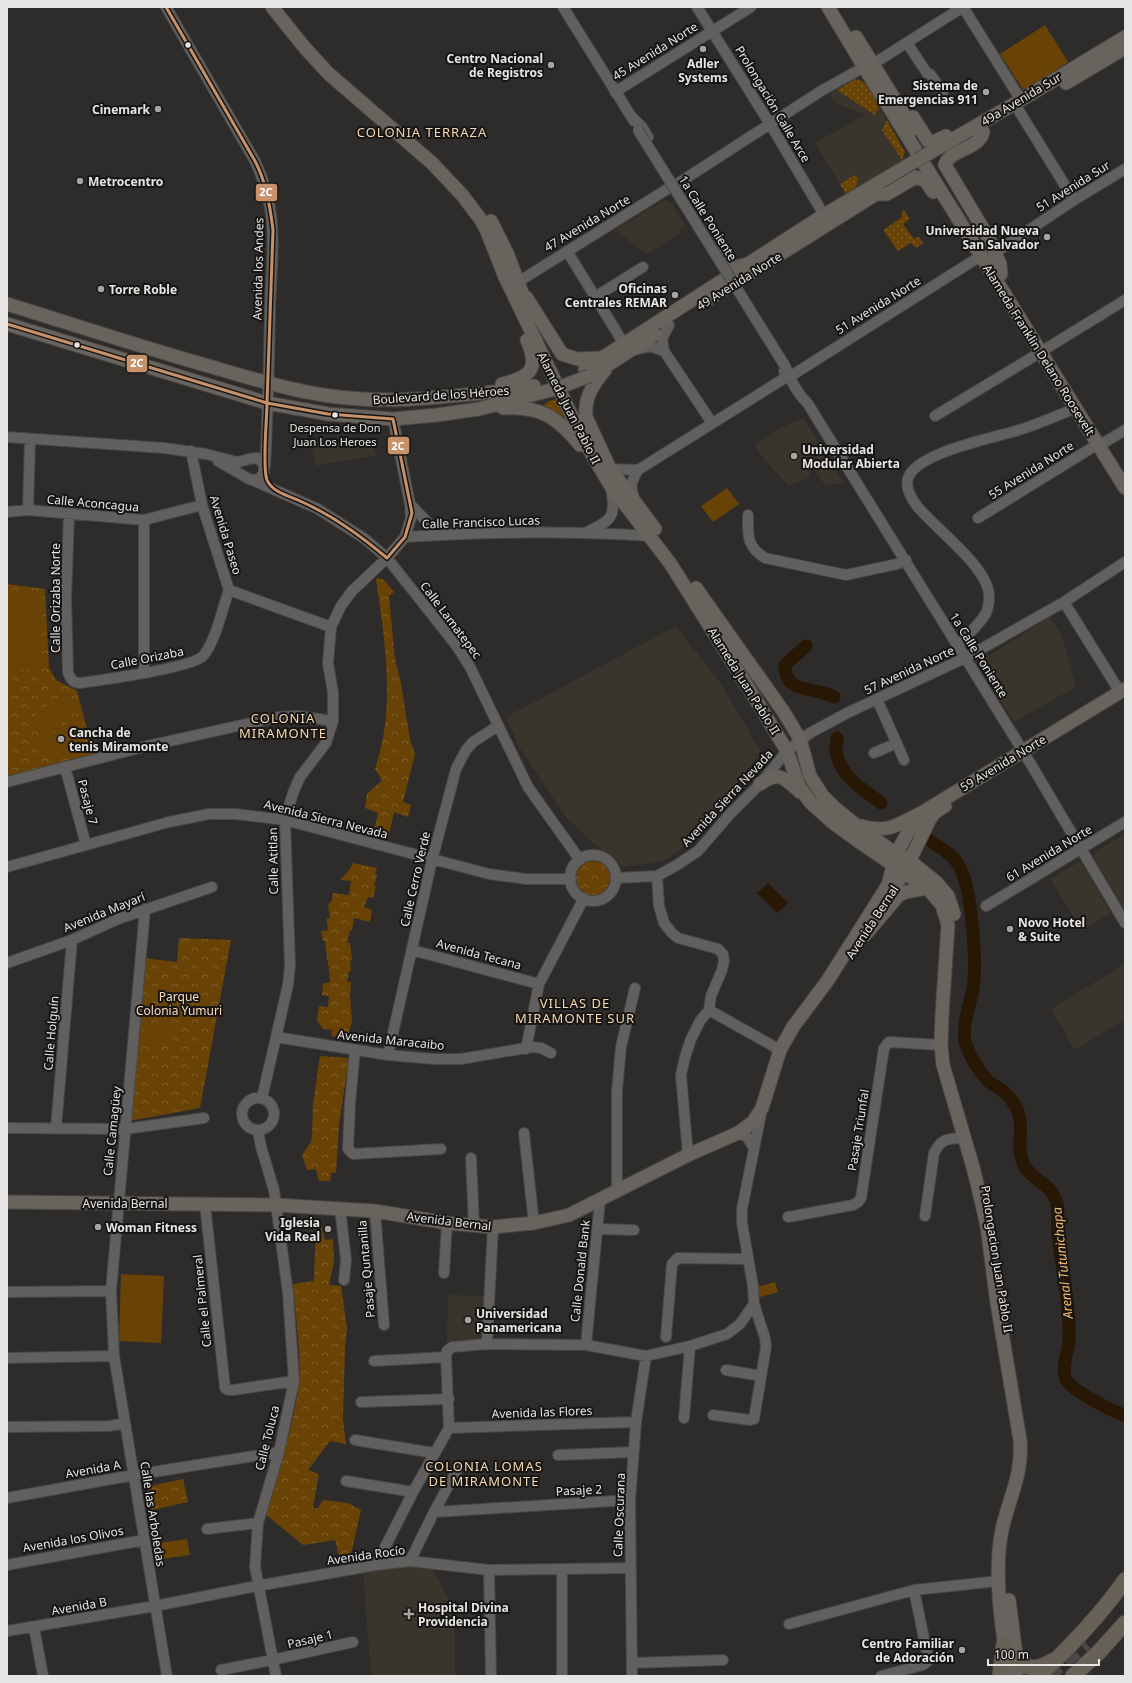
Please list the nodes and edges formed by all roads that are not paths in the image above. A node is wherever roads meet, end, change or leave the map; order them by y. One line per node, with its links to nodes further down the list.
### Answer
1 (166, 7): 52 (street, Avenida los Andes)
2 (272, 7): 35 (main road, Alameda Juan Pablo II)
3 (283, 7): 36 (main road, Alameda Juan Pablo II)
4 (563, 7): 15 (street, 1a Calle Poniente)
5 (697, 7): 10 (street, Prolongación Calle Arce)
6 (751, 7): 10 (street, 45 Avenida Norte)
7 (828, 7): 14 (main road, Alameda Franklin Delano Roosevelt)
8 (837, 7): 14 (main road, Alameda Franklin Delano Roosevelt)
9 (963, 7): 12 (street, 47 Avenida Norte); 17 (street)
10 (713, 30): 15 (street, 45 Avenida Norte); 19 (street, Prolongación Calle Arce)
11 (1125, 37): 17 (main road, 49a Avenida Sur)
12 (907, 43): 14 (street, 47 Avenida Norte); 16 (street)
13 (1125, 48): 17 (main road, 49a Avenida Sur)
14 (869, 66): 19 (street, 47 Avenida Norte); 20 (main road); 23 (main road); 34 (main road, Alameda Franklin Delano Roosevelt); 39 (main road, Alameda Franklin Delano Roosevelt)
15 (614, 92): 18 (street, 1a Calle Poniente)
16 (943, 92)
17 (1020, 106): 20 (main road, 49a Avenida Sur); 26 (street)
18 (631, 116): 24 (street, 1a Calle Poniente); 51 (street, 1a Calle Poniente, bridge)
19 (770, 124): 24 (street, 47 Avenida Norte); 27 (street, Prolongación Calle Arce)
20 (981, 128): 21 (main road, 49a Avenida Sur); 29 (main road)
21 (919, 164): 23 (main road, 49 Avenida Norte); 25 (main road, 49 Avenida Norte)
22 (1125, 169): 26 (street, 51 Avenida Sur)
23 (900, 171): 27 (main road, 49 Avenida Norte)
24 (673, 186): 28 (street, 47 Avenida Norte); 31 (street, 1a Calle Poniente)
25 (876, 194): 30 (main road); 32 (main road, 49 Avenida Norte)
26 (1074, 200): 29 (street, 51 Avenida Sur)
27 (824, 215): 32 (main road, 49 Avenida Norte)
28 (566, 251): 36 (street, 47 Avenida Norte); 40 (street)
29 (996, 252): 34 (main road)
30 (976, 259): 39 (main road); 51 (street, 51 Avenida Norte)
31 (723, 266): 32 (street, 1a Calle Poniente); 37 (street, 1a Calle Poniente)
32 (753, 266): 37 (main road, 49 Avenida Norte); 38 (street)
33 (643, 267): 40 (street)
34 (1002, 274): 46 (main road, Alameda Franklin Delano Roosevelt)
35 (505, 277): 54 (main road); 75 (main road, Alameda Juan Pablo II)
36 (520, 287): 50 (main road); 71 (main road, Alameda Juan Pablo II)
37 (717, 288): 38 (street); 44 (main road, 49 Avenida Norte); 45 (main road, 49 Avenida Norte)
38 (738, 291): 51 (street, 1a Calle Poniente)
39 (1006, 295): 46 (main road, Alameda Franklin Delano Roosevelt)
40 (595, 297): 45 (street)
41 (1125, 300): 46 (street)
42 (7, 304): 48 (main road, Boulevard de los Héroes)
43 (7, 324): 49 (main road, Boulevard de los Héroes)
44 (669, 325): 45 (main road, 49 Avenida Norte); 47 (street)
45 (625, 348): 47 (street); 50 (main road, 49 Avenida Norte)
46 (1044, 350): 57 (main road, Alameda Franklin Delano Roosevelt); 59 (street); 66 (main road, Alameda Franklin Delano Roosevelt)
47 (664, 351): 61 (street)
48 (166, 354): 49 (main road); 52 (main road, Boulevard de los Héroes)
49 (114, 356): 56 (main road, Boulevard de los Héroes)
50 (608, 360): 53 (main road, 49 Avenida Norte); 71 (main road)
51 (789, 372): 61 (street, 51 Avenida Norte); 92 (street, 1a Calle Poniente)
52 (268, 384): 54 (main road, Boulevard de los Héroes); 56 (street, Avenida los Andes)
53 (553, 385): 55 (main road, Boulevard de los Héroes)
54 (470, 393): 55 (main road, Boulevard de los Héroes)
55 (516, 394): 58 (main road, Boulevard de los Héroes)
56 (267, 403): 60 (main road, Boulevard de los Héroes); 64 (street, Avenida los Andes)
57 (1076, 408): 66 (main road, Alameda Franklin Delano Roosevelt); 97 (street)
58 (479, 409): 60 (main road, Boulevard de los Héroes); 75 (main road)
59 (935, 416)
60 (393, 418): 79 (street)
61 (712, 423): 72 (street, 51 Avenida Norte)
62 (1125, 430): 66 (street, 55 Avenida Norte)
63 (7, 437): 65 (street)
64 (266, 437): 69 (street); 70 (street, Avenida los Andes)
65 (30, 440): 67 (street); 81 (street)
66 (1102, 443): 73 (main road, Alameda Franklin Delano Roosevelt); 77 (main road, Alameda Franklin Delano Roosevelt); 85 (street, 55 Avenida Norte)
67 (191, 451): 68 (street); 80 (street, Avenida Paseo)
68 (206, 454): 69 (street); 74 (street)
69 (247, 459): 70 (street); 74 (street)
70 (265, 468): 74 (street); 76 (street)
71 (610, 469): 72 (street); 78 (main road, Alameda Juan Pablo II)
72 (638, 470): 78 (street)
73 (1125, 474)
74 (248, 477): 76 (street, Calle Lamatepec)
75 (610, 485): 87 (street, Calle Francisco Lucas); 89 (main road, Alameda Juan Pablo II)
76 (272, 488): 91 (street, Calle Lamatepec)
77 (1125, 488)
78 (636, 502): 105 (main road, Alameda Juan Pablo II)
79 (410, 504): 88 (street); 90 (street)
80 (202, 505): 86 (street, Calle Aconcagua); 94 (street, Avenida Paseo)
81 (28, 510): 82 (street, Calle Aconcagua); 83 (street, Calle Aconcagua)
82 (7, 512)
83 (69, 514): 86 (street, Calle Aconcagua); 100 (street, Calle Orizaba Norte)
84 (748, 515): 92 (street)
85 (978, 518)
86 (144, 520): 99 (street)
87 (586, 533): 88 (street, Calle Francisco Lucas); 89 (street, Calle Francisco Lucas)
88 (448, 534): 90 (street, Calle Francisco Lucas)
89 (650, 536): 107 (main road, Alameda Juan Pablo II)
90 (405, 537): 91 (street, Calle Francisco Lucas)
91 (387, 558): 96 (street, Calle Atitlan); 104 (street, Calle Lamatepec)
92 (906, 560): 97 (street, 1a Calle Poniente)
93 (1125, 562): 95 (street, 57 Avenida Norte)
94 (229, 590): 96 (street, Avenida Paseo); 99 (street, Calle Orizaba)
95 (1064, 602): 98 (street, 57 Avenida Norte); 101 (street)
96 (331, 627): 103 (street, Calle Atitlan)
97 (958, 646): 98 (street, 1a Calle Poniente)
98 (966, 658): 102 (street, 57 Avenida Norte); 109 (street, 1a Calle Poniente)
99 (144, 673): 100 (street, Calle Orizaba)
100 (72, 681)
101 (1123, 692): 109 (main road, 59 Avenida Norte)
102 (877, 699): 105 (street, 57 Avenida Norte); 106 (street)
103 (333, 721): 111 (street); 116 (street, Calle Atitlan)
104 (498, 726): 123 (street, Calle Cerro Verde); 124 (street, Calle Lamatepec)
105 (800, 739): 107 (street, 57 Avenida Norte); 118 (main road, Alameda Juan Pablo II)
106 (896, 743): 108 (street); 110 (street)
107 (787, 751): 113 (street, Avenida Sierra Nevada); 114 (main road, Alameda Juan Pablo II)
108 (874, 753)
109 (1025, 754): 115 (main road, 59 Avenida Norte); 120 (main road, 59 Avenida Norte); 122 (street, 1a Calle Poniente)
110 (904, 760)
111 (65, 767): 112 (street); 121 (street, Pasaje 7)
112 (7, 782)
113 (760, 784): 114 (main road); 127 (street, Avenida Sierra Nevada)
114 (810, 802): 119 (main road, Alameda Juan Pablo II)
115 (923, 812): 118 (main road); 125 (main road, 59 Avenida Norte)
116 (285, 820): 121 (street, Avenida Sierra Nevada); 123 (street, Avenida Sierra Nevada); 145 (street, Calle Atitlan)
117 (1125, 822): 122 (street, 61 Avenida Norte)
118 (856, 825): 125 (main road, Alameda Juan Pablo II)
119 (858, 841): 125 (main road, Alameda Juan Pablo II); 130 (main road)
120 (918, 842): 125 (main road, 59 Avenida Norte); 131 (main road)
121 (86, 845): 126 (street, Avenida Sierra Nevada)
122 (1081, 850): 134 (street, 61 Avenida Norte); 136 (street, 1a Calle Poniente)
123 (432, 860): 129 (street, Avenida Sierra Nevada); 139 (street, Calle Cerro Verde)
124 (580, 860): 128 (street); 129 (street)
125 (901, 862): 130 (main road, Avenida Bernal); 131 (main road, Prolongacion Juan Pablo II); 137 (main road, Avenida Bernal)
126 (7, 867)
127 (657, 876): 128 (street, Avenida Sierra Nevada); 144 (street)
128 (616, 878): 133 (street)
129 (571, 879): 133 (street)
130 (888, 885): 141 (main road, Avenida Bernal)
131 (932, 885): 137 (main road); 146 (main road, Prolongacion Juan Pablo II); 246 (main road, Prolongacion Juan Pablo II)
132 (212, 887): 135 (street, Avenida Mayarí)
133 (584, 898): 142 (street)
134 (986, 906)
135 (145, 909): 138 (street, Avenida Mayarí); 157 (street, Calle Camagüey)
136 (1125, 923)
137 (863, 938): 141 (main road, Avenida Bernal)
138 (72, 940): 140 (street, Avenida Mayarí); 156 (street, Calle Holguín)
139 (412, 950): 142 (street, Avenida Tecana); 151 (street, Calle Cerro Verde)
140 (7, 963)
141 (828, 980): 149 (main road, Avenida Bernal)
142 (540, 984): 147 (street)
143 (635, 988): 166 (street)
144 (708, 1010): 149 (street); 164 (street)
145 (276, 1037): 148 (street, Avenida Maracaibo); 152 (street, Calle Atitlan)
146 (941, 1045): 161 (main road, Prolongacion Juan Pablo II); 175 (street, Pasaje Triunfal)
147 (526, 1049): 150 (street, Avenida Maracaibo); 151 (street, Avenida Maracaibo)
148 (356, 1050): 151 (street, Avenida Maracaibo); 163 (street)
149 (780, 1050): 153 (main road, Avenida Bernal)
150 (551, 1053)
151 (388, 1055)
152 (262, 1098): 158 (street); 158 (street)
153 (762, 1108): 160 (main road, Avenida Bernal); 162 (street)
154 (204, 1118): 157 (street)
155 (7, 1128): 156 (street)
156 (56, 1128): 157 (street)
157 (126, 1129): 169 (street, Calle Camagüey)
158 (258, 1130): 171 (street)
159 (524, 1133): 177 (street)
160 (738, 1133): 162 (street); 164 (main road, Avenida Bernal)
161 (965, 1138): 174 (street); 230 (main road, Prolongacion Juan Pablo II)
162 (754, 1148): 182 (street)
163 (441, 1149)
164 (688, 1155): 166 (main road, Avenida Bernal)
165 (471, 1158): 178 (street)
166 (617, 1191): 167 (main road, Avenida Bernal)
167 (600, 1200): 177 (main road, Avenida Bernal); 180 (street, Calle Donald Bank)
168 (7, 1202): 169 (main road, Avenida Bernal)
169 (118, 1203): 170 (main road, Avenida Bernal); 185 (street, Calle Camagüey)
170 (205, 1204): 171 (main road, Avenida Bernal); 200 (street, Calle el Palmeral)
171 (276, 1205): 172 (main road, Avenida Bernal); 200 (street, Calle Toluca)
172 (340, 1208): 173 (main road, Avenida Bernal); 184 (street)
173 (374, 1211): 176 (main road, Avenida Bernal); 188 (street, Pasaje Quntanilla)
174 (925, 1216)
175 (788, 1217)
176 (447, 1223): 178 (main road, Avenida Bernal); 183 (street)
177 (534, 1223): 179 (main road, Avenida Bernal)
178 (474, 1225): 179 (main road, Avenida Bernal)
179 (493, 1227): 190 (street)
180 (598, 1229): 181 (street); 191 (street, Calle Donald Bank)
181 (634, 1230)
182 (747, 1259): 187 (street); 189 (street)
183 (444, 1273)
184 (344, 1280)
185 (111, 1291): 186 (street); 194 (street, Calle Camagüey)
186 (7, 1292)
187 (754, 1304): 192 (street); 199 (street)
188 (384, 1325)
189 (666, 1337)
190 (487, 1344): 191 (street); 193 (street)
191 (586, 1345): 195 (street)
192 (690, 1346): 195 (street); 204 (street)
193 (447, 1354): 197 (street); 201 (street)
194 (114, 1356): 196 (street); 206 (street, Calle las Arboledas)
195 (646, 1356): 205 (street, Calle Oscurana)
196 (7, 1358)
197 (374, 1361)
198 (726, 1370): 199 (street)
199 (761, 1376): 203 (street)
200 (294, 1381): 210 (street, Calle Toluca)
201 (448, 1399): 202 (street); 208 (street)
202 (361, 1402)
203 (713, 1415)
204 (684, 1418)
205 (636, 1422): 208 (street, Avenida las Flores); 211 (street, Calle Oscurana)
206 (125, 1424): 207 (street); 215 (street, Calle las Arboledas)
207 (7, 1427)
208 (449, 1428): 212 (street)
209 (355, 1440): 212 (street)
210 (279, 1452): 215 (street, Avenida A); 221 (street, Calle Toluca)
211 (634, 1452): 213 (street); 219 (street, Calle Oscurana)
212 (434, 1453): 217 (street)
213 (558, 1455)
214 (458, 1468): 220 (street)
215 (134, 1475): 218 (street, Avenida A); 223 (street, Calle las Arboledas)
216 (346, 1481): 217 (street)
217 (413, 1492): 226 (street)
218 (7, 1498)
219 (630, 1500): 220 (street, Pasaje 2); 227 (street, Calle Oscurana)
220 (434, 1512): 224 (street)
221 (258, 1523): 222 (street); 232 (street, Calle Toluca)
222 (207, 1529)
223 (144, 1540): 225 (street, Avenida los Olivos); 235 (street, Calle las Arboledas)
224 (410, 1561): 226 (street, Avenida Rocío); 228 (street, Avenida Rocío)
225 (7, 1565)
226 (376, 1565): 232 (street, Avenida Rocío)
227 (630, 1568): 229 (street, Avenida Rocío); 247 (street, Calle Oscurana)
228 (490, 1570): 229 (street, Avenida Rocío); 252 (street)
229 (562, 1570): 253 (street)
230 (999, 1580): 233 (street); 242 (main road, Prolongacion Juan Pablo II)
231 (1125, 1580): 243 (highway)
232 (257, 1586): 235 (street, Avenida Rocío); 244 (street, Calle Toluca)
233 (914, 1590): 238 (street); 255 (street)
234 (1125, 1595): 236 (highway)
235 (155, 1606): 239 (street, Avenida B); 250 (street, Calle las Arboledas)
236 (1125, 1611)
237 (1125, 1623): 260 (highway)
238 (789, 1624)
239 (34, 1627): 240 (street, Avenida B); 249 (street)
240 (7, 1631)
241 (353, 1642): 244 (street, Pasaje 1)
242 (1004, 1644): 256 (highway); 257 (main road, Prolongacion Juan Pablo II)
243 (1066, 1652): 246 (highway); 259 (highway)
244 (272, 1660): 248 (street); 251 (street, Calle Toluca)
245 (723, 1660): 247 (street)
246 (1016, 1660): 258 (main road, Prolongacion Juan Pablo II)
247 (632, 1663): 254 (street, Calle Oscurana)
248 (221, 1670)
249 (43, 1676)
250 (167, 1676)
251 (276, 1676)
252 (491, 1676)
253 (562, 1676)
254 (632, 1676)
255 (881, 1676)
256 (1000, 1676)
257 (1010, 1676)
258 (1018, 1676)
259 (1039, 1676)
260 (1072, 1676)

